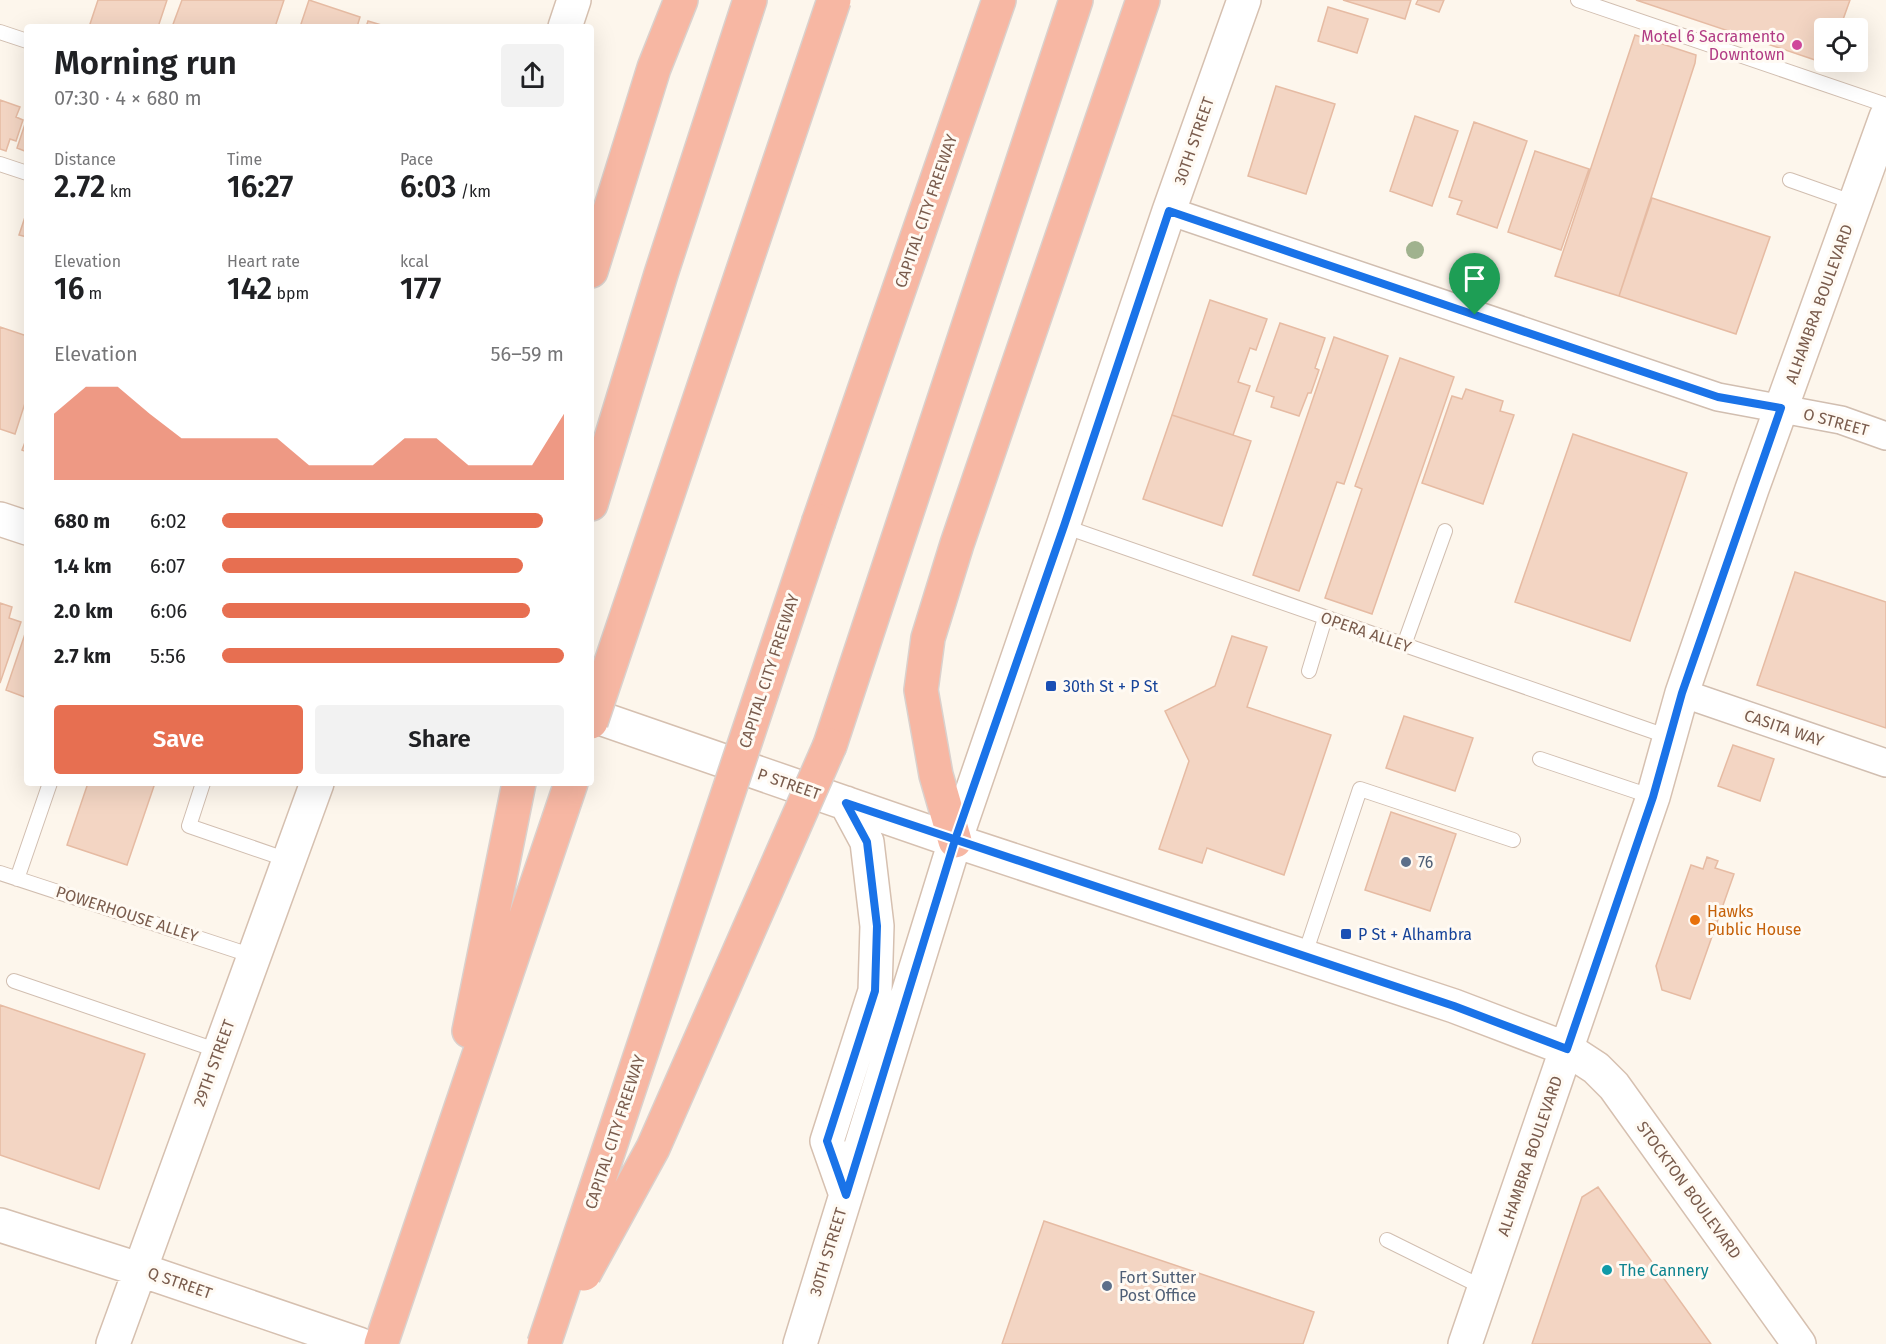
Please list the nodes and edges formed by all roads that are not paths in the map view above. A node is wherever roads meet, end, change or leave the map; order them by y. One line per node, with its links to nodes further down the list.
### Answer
1 (681, 0): 18 (highway)
2 (750, 0): 21 (highway)
3 (834, 0): 30 (highway, bridge)
4 (999, 0): 61 (highway, CAPITAL CITY FREEWAY, bridge)
5 (1076, 0): 61 (highway, bridge)
6 (1143, 0): 42 (highway)
7 (1244, 0): 17 (main road, 30TH STREET)
8 (1578, 0): 11 (lane)
9 (0, 32): 10 (lane)
10 (24, 40)
11 (1886, 105)
12 (1886, 117): 16 (main road, ALHAMBRA BOULEVARD)
13 (0, 164): 14 (lane)
14 (24, 172)
15 (1790, 180): 16 (lane)
16 (1855, 203): 19 (main road, ALHAMBRA BOULEVARD)
17 (1169, 211): 19 (street, O STREET); 23 (main road, 30TH STREET)
18 (594, 262)
19 (1781, 408): 20 (street, O STREET); 29 (main road, ALHAMBRA BOULEVARD)
20 (1886, 436)
21 (594, 494)
22 (0, 519): 24 (main road)
23 (1064, 526): 26 (lane, OPERA ALLEY); 42 (main road, 30TH STREET)
24 (24, 527)
25 (1445, 531): 27 (lane)
26 (1325, 618): 27 (lane, OPERA ALLEY); 28 (lane)
27 (1404, 645): 32 (lane, OPERA ALLEY)
28 (1309, 671)
29 (1682, 693): 32 (main road, ALHAMBRA BOULEVARD); 34 (street, CASITA WAY)
30 (594, 713)
31 (594, 717): 41 (main road, P STREET)
32 (1669, 737): 40 (main road, ALHAMBRA BOULEVARD)
33 (1540, 759): 40 (lane)
34 (1886, 763)
35 (49, 786): 46 (lane)
36 (202, 786): 44 (lane)
37 (315, 786): 44 (main road, 29TH STREET)
38 (518, 786): 52 (highway)
39 (570, 786): 52 (highway)
40 (1653, 797): 50 (main road, ALHAMBRA BOULEVARD)
41 (846, 803): 42 (main road, P STREET); 53 (main road)
42 (955, 840): 48 (main road, P STREET); 53 (main road, 30TH STREET)
43 (1513, 840): 48 (lane)
44 (288, 860): 47 (main road, 29TH STREET)
45 (0, 873): 46 (lane, POWERHOUSE ALLEY)
46 (17, 879): 47 (lane, POWERHOUSE ALLEY)
47 (253, 956): 51 (main road, 29TH STREET)
48 (1304, 957): 50 (main road, P STREET)
49 (14, 981): 51 (lane)
50 (1567, 1049): 57 (main road, ALHAMBRA BOULEVARD); 64 (main road, STOCKTON BOULEVARD)
51 (219, 1051): 56 (main road, 29TH STREET)
52 (440, 1172): 60 (highway)
53 (846, 1195): 62 (main road, 30TH STREET)
54 (0, 1225): 56 (main road, Q STREET)
55 (1387, 1240): 57 (lane)
56 (138, 1269): 58 (main road, 29TH STREET); 59 (main road, Q STREET)
57 (1484, 1288): 63 (main road, ALHAMBRA BOULEVARD)
58 (112, 1344)
59 (358, 1344)
60 (381, 1344)
61 (545, 1344)
62 (800, 1344)
63 (1465, 1344)
64 (1799, 1344)

